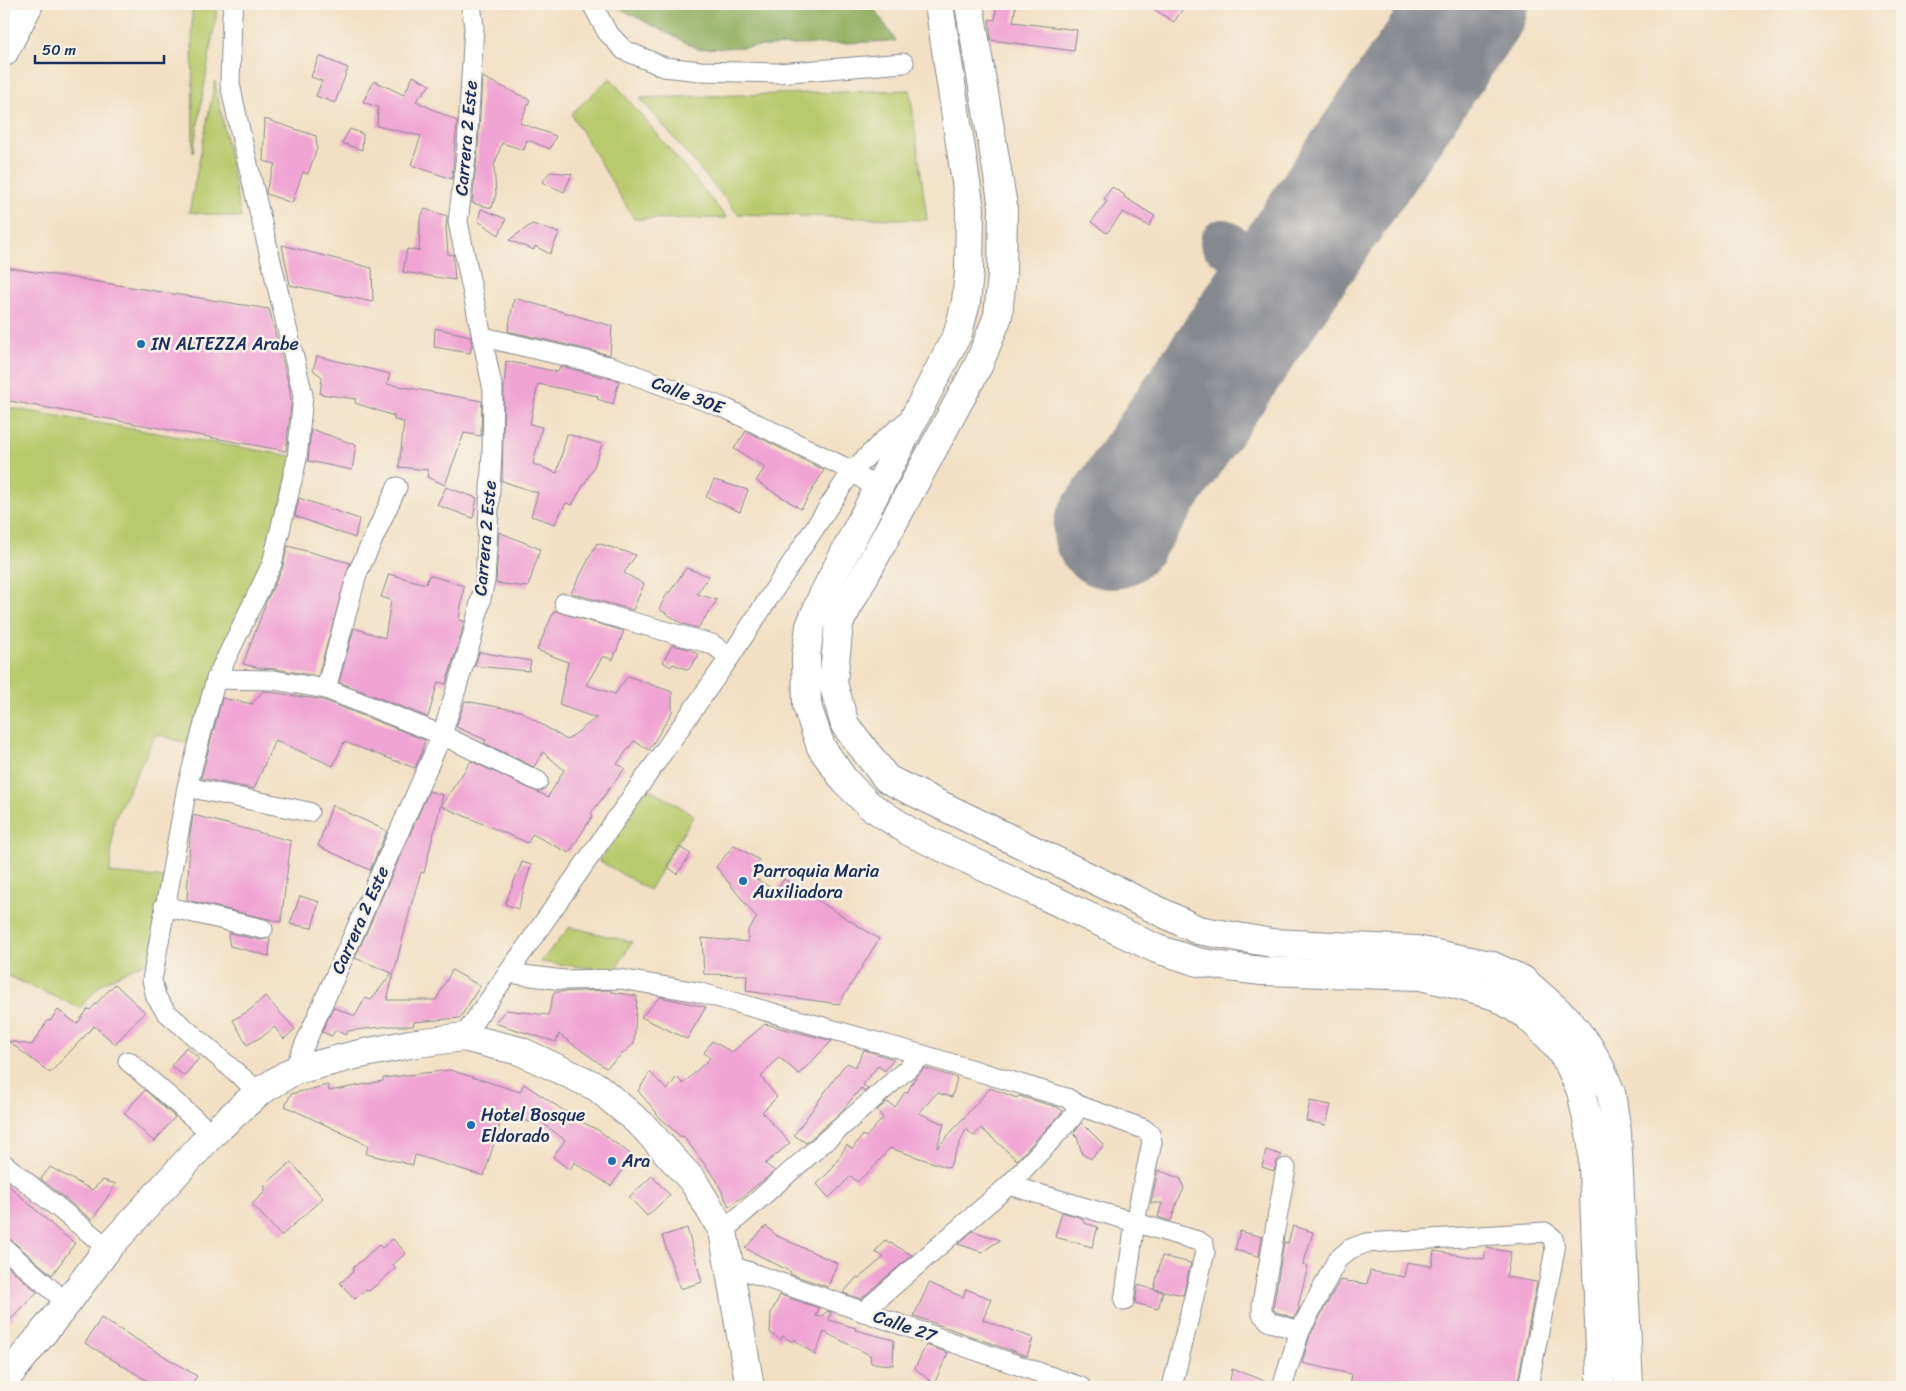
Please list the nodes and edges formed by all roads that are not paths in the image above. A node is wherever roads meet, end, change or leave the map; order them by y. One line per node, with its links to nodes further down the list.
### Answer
1 (29, 4): 7 (main road)
2 (234, 4): 16 (street)
3 (470, 4): 9 (street, Carrera 2 Este)
4 (592, 4): 8 (street)
5 (939, 4): 10 (main road)
6 (969, 4): 51 (main road)
7 (4, 52)
8 (904, 64)
9 (483, 337): 11 (street, Calle 30E); 18 (street, Carrera 2 Este)
10 (919, 411): 11 (street); 13 (main road)
11 (852, 470): 13 (street, Calle 30E); 15 (street)
12 (397, 487): 17 (street)
13 (878, 490): 50 (main road)
14 (564, 603): 15 (street)
15 (730, 657): 24 (street)
16 (216, 679): 17 (street); 20 (street)
17 (326, 689): 18 (street)
18 (442, 735): 19 (street); 28 (street, Carrera 2 Este)
19 (538, 782)
20 (187, 787): 21 (street); 22 (street)
21 (309, 812)
22 (164, 906): 23 (street); 29 (street)
23 (263, 929)
24 (508, 973): 25 (street); 26 (street)
25 (463, 1037): 28 (main road); 36 (main road)
26 (923, 1055): 30 (street); 36 (street)
27 (128, 1061): 31 (street)
28 (294, 1071): 29 (main road)
29 (260, 1092): 31 (main road)
30 (1080, 1106): 34 (street); 35 (street)
31 (212, 1134): 38 (main road)
32 (4, 1164): 38 (street)
33 (1286, 1168): 43 (street)
34 (1008, 1185): 35 (street); 42 (street)
35 (1135, 1222): 40 (street); 47 (street)
36 (723, 1231): 39 (main road)
37 (4, 1248): 41 (street)
38 (108, 1248): 41 (main road)
39 (729, 1265): 42 (street, Calle 27); 45 (main road)
40 (1124, 1301)
41 (67, 1303): 44 (main road)
42 (863, 1312): 46 (street, Calle 27)
43 (1300, 1331): 48 (street); 49 (street)
44 (4, 1381)
45 (750, 1387)
46 (1081, 1387)
47 (1172, 1387)
48 (1282, 1387)
49 (1528, 1387)
50 (1600, 1387)
51 (1629, 1387)

